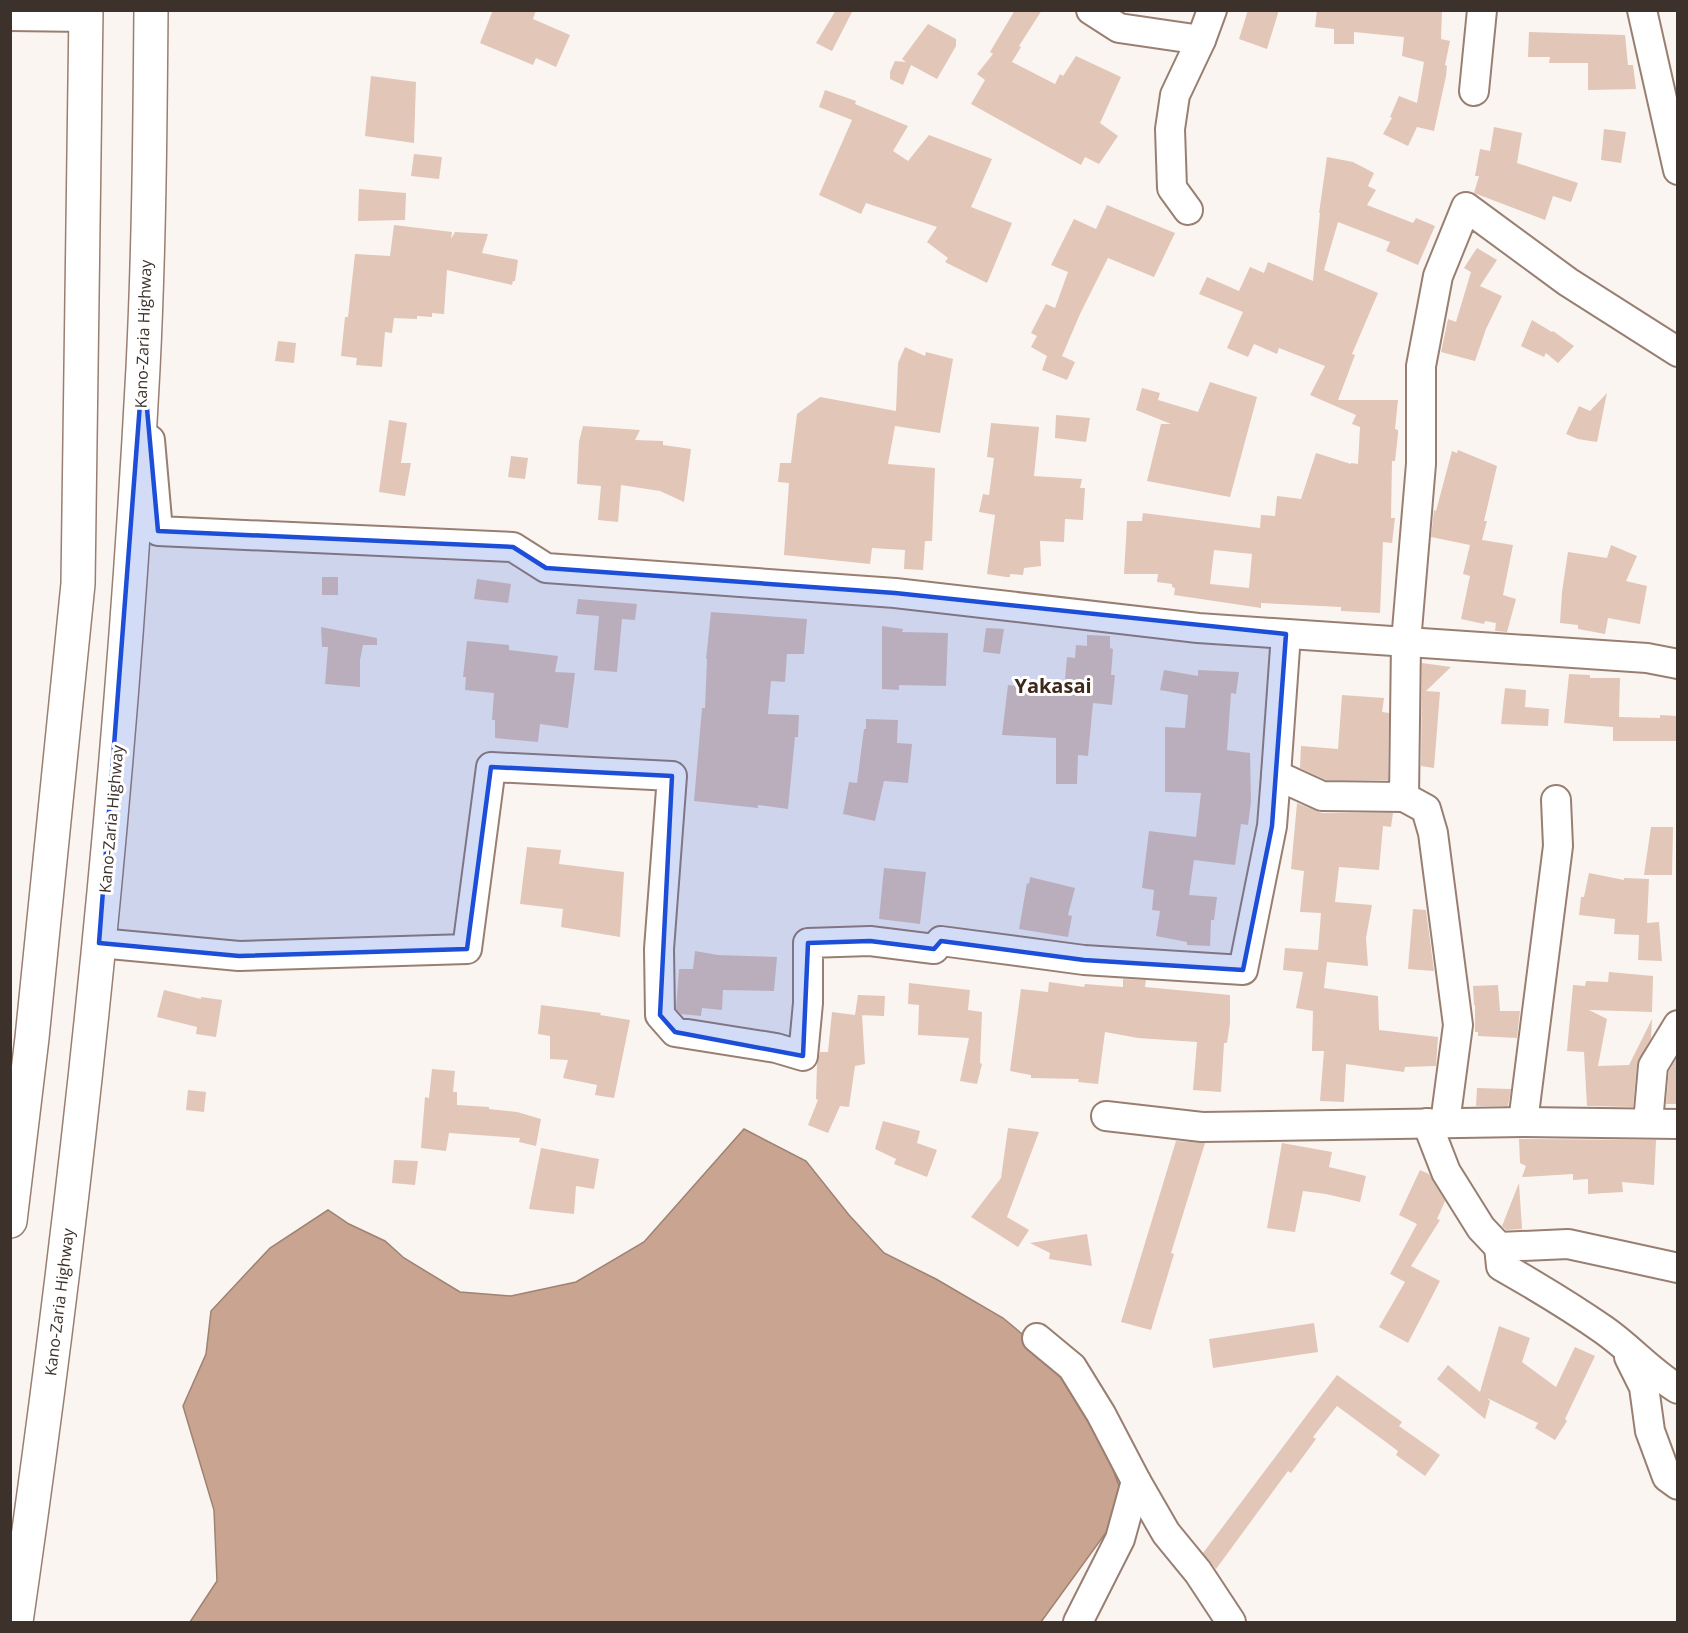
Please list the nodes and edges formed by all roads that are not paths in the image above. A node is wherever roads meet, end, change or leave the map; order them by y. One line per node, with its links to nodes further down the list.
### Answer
1 (152, 10): 13 (highway, Kano-Zaria Highway)
2 (1212, 10): 8 (street)
3 (1482, 10): 9 (street)
4 (1642, 10): 10 (street)
5 (1092, 11): 8 (street)
6 (86, 14): 7 (street); 27 (highway)
7 (10, 16)
8 (1202, 40): 11 (street)
9 (1474, 91)
10 (1677, 170)
11 (1188, 210)
12 (1677, 352): 15 (street)
13 (143, 363): 14 (street); 20 (highway, Kano-Zaria Highway)
14 (1286, 634): 15 (street); 17 (street)
15 (1406, 642): 16 (street); 18 (street)
16 (1677, 664)
17 (1276, 775): 18 (street); 20 (street)
18 (1404, 797): 25 (street)
19 (1556, 800): 24 (street)
20 (99, 943): 35 (highway, Kano-Zaria Highway)
21 (1677, 1025): 22 (street)
22 (1649, 1111)
23 (1106, 1116): 25 (street)
24 (1523, 1122): 25 (street); 26 (street)
25 (1436, 1123): 28 (street)
26 (1677, 1124)
27 (10, 1221)
28 (1499, 1247): 29 (street); 31 (street)
29 (1677, 1268)
30 (1037, 1338): 33 (street)
31 (1624, 1347): 32 (street); 34 (street)
32 (1677, 1389)
33 (1136, 1481): 36 (street); 37 (street)
34 (1677, 1485)
35 (16, 1623)
36 (1078, 1623)
37 (1232, 1623)

